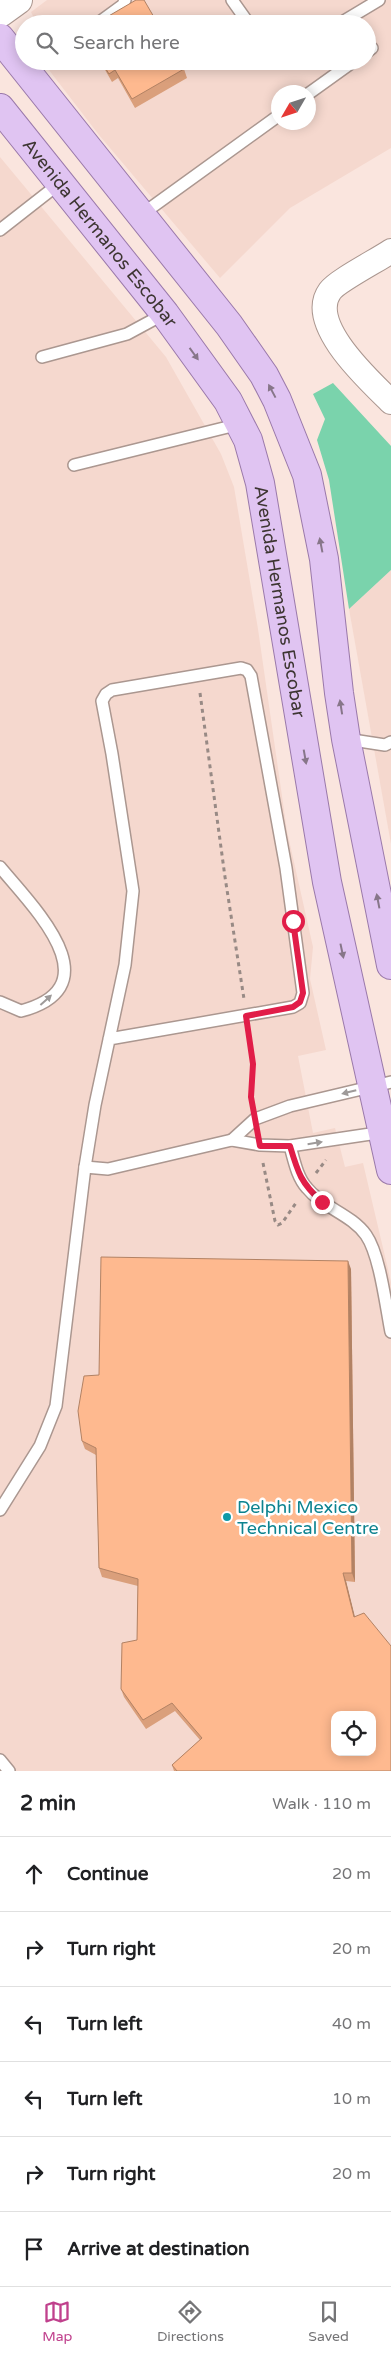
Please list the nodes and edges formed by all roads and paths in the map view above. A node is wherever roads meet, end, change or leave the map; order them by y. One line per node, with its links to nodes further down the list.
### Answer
1 (18, 0): 5 (street)
2 (125, 0): 6 (lane)
3 (232, 0): 7 (lane)
4 (379, 0): 8 (lane)
5 (0, 13)
6 (109, 15)
7 (243, 15)
8 (353, 15)
9 (0, 38): 10 (main road)
10 (15, 57)
11 (26, 70): 16 (main road)
12 (341, 70): 13 (lane)
13 (316, 88)
14 (0, 108): 17 (main road, Avenida Hermanos Escobar)
15 (271, 121): 18 (lane)
16 (94, 155): 17 (main road); 18 (main road)
17 (60, 183): 19 (lane); 21 (main road, Avenida Hermanos Escobar)
18 (141, 215): 27 (main road, one-way to 18)
19 (0, 230)
20 (391, 252): 23 (street)
21 (165, 314): 22 (lane); 24 (main road, Avenida Hermanos Escobar, one-way to 24)
22 (42, 357)
23 (391, 402)
24 (240, 424): 25 (lane); 34 (main road, Avenida Hermanos Escobar, one-way to 34)
25 (74, 465)
26 (198, 675): 32 (path); 32 (lane); 33 (lane)
27 (346, 739): 28 (lane); 30 (main road, one-way to 27)
28 (391, 742)
29 (0, 867): 31 (lane, one-way to 29)
30 (391, 966)
31 (0, 1002)
32 (246, 1016): 33 (lane); 35 (path)
33 (109, 1039): 40 (lane)
34 (381, 1085): 35 (lane, one-way to 35); 36 (main road, Avenida Hermanos Escobar)
35 (255, 1119): 37 (lane)
36 (387, 1131): 39 (lane, one-way to 36); 41 (main road, Avenida Hermanos Escobar)
37 (232, 1140): 38 (lane); 40 (lane)
38 (260, 1146): 39 (lane); 42 (path)
39 (290, 1146): 43 (lane)
40 (85, 1167): 44 (lane)
41 (391, 1170)
42 (278, 1225)
43 (391, 1332)
44 (0, 1510)
45 (0, 1760): 46 (lane)
46 (9, 1771)

